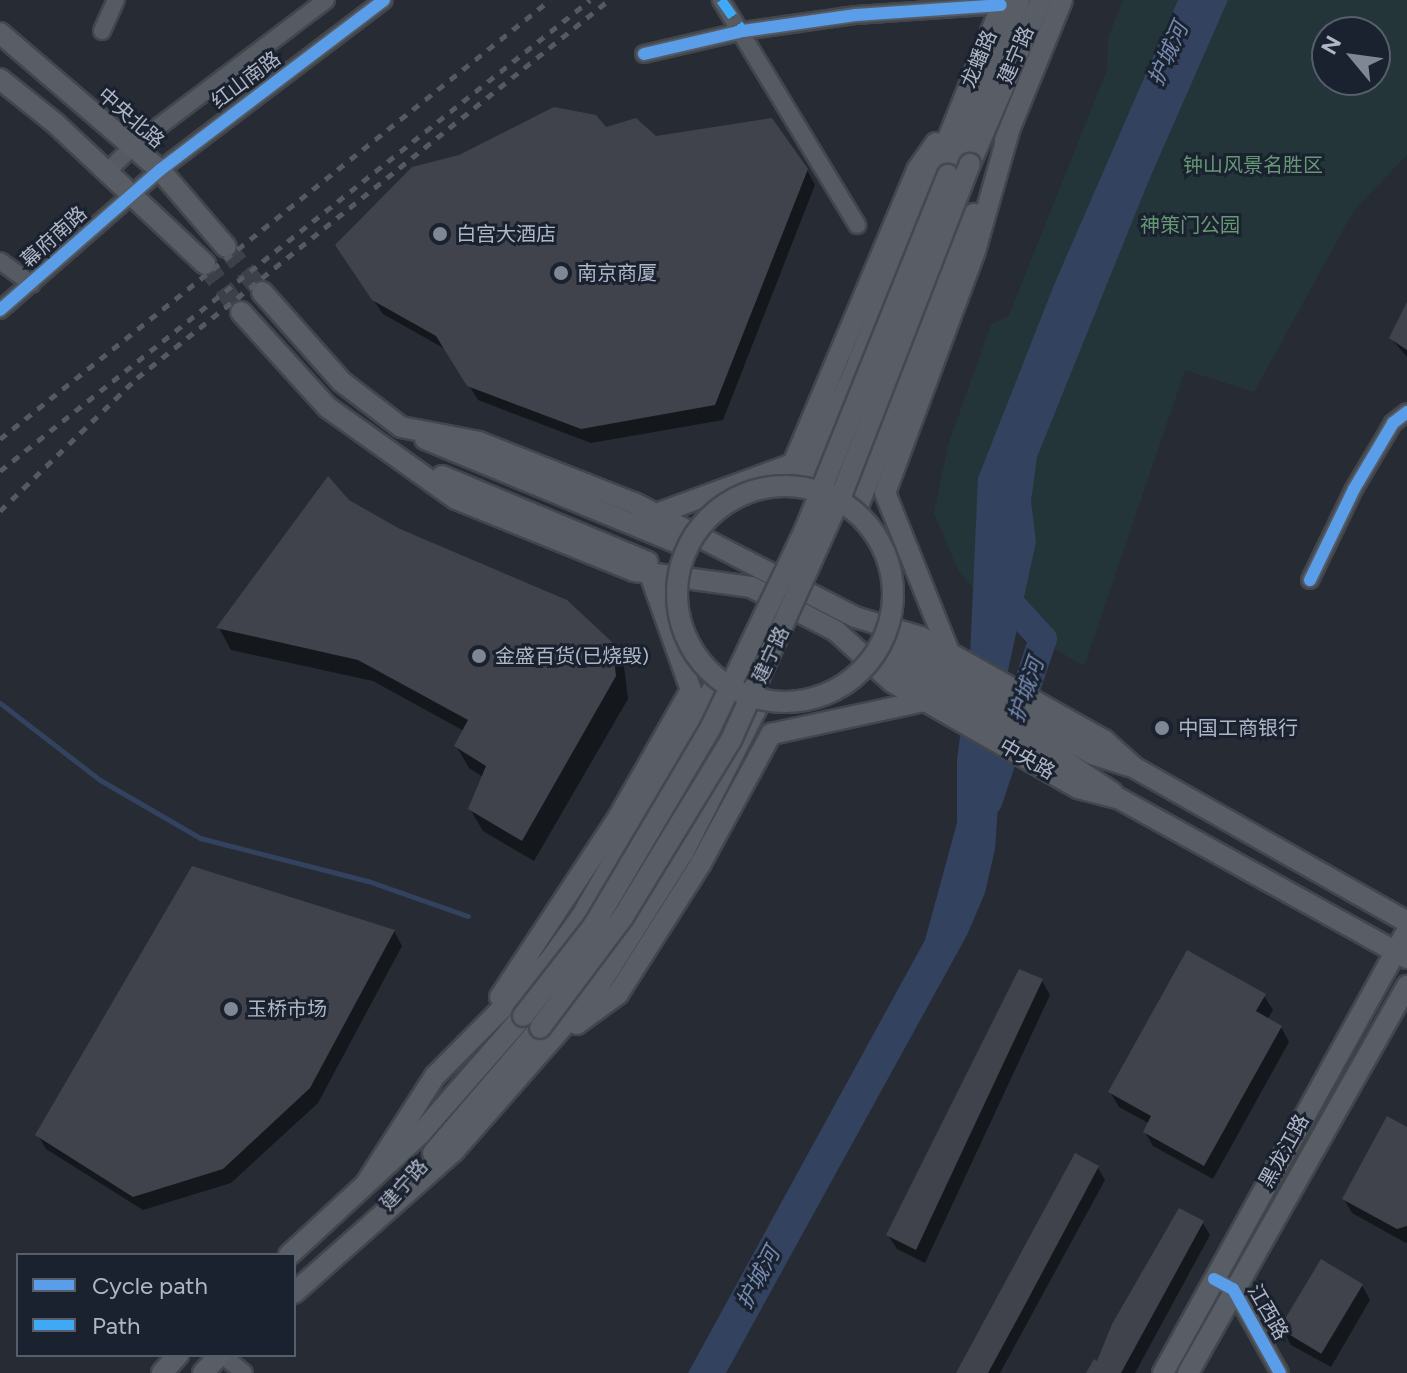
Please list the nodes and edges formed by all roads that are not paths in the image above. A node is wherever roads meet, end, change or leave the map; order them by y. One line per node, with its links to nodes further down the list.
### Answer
1 (116, 0): 7 (street)
2 (326, 0): 14 (street)
3 (384, 0): 15 (street, 红山南路)
4 (721, 0): 8 (street)
5 (1062, 0): 13 (main road)
6 (1020, 3): 8 (street); 12 (main road, 龙蟠路); 47 (main road, 建宁路, bridge)
7 (102, 31)
8 (743, 31): 10 (street); 18 (street)
9 (0, 33): 14 (main road, 中央北路)
10 (644, 54)
11 (0, 79): 16 (main road)
12 (954, 118): 29 (main road); 31 (main road)
13 (1009, 131): 30 (main road); 37 (main road)
14 (133, 146): 15 (main road, 中央北路); 16 (street)
15 (160, 170): 17 (street, 红山南路); 19 (main road, 中央北路)
16 (108, 171): 17 (main road)
17 (133, 193): 21 (main road); 22 (street, 幕府南路)
18 (857, 225)
19 (226, 247)
20 (0, 261): 22 (street)
21 (205, 264)
22 (32, 284): 24 (street, 幕府南路)
23 (262, 292): 27 (main road)
24 (0, 310)
25 (241, 312): 28 (main road)
26 (1407, 412): 35 (street)
27 (401, 427): 31 (main road); 32 (main road)
28 (391, 451): 33 (main road); 34 (main road)
29 (801, 486): 30 (main road, bridge); 32 (main road, bridge)
30 (856, 511): 36 (main road, bridge)
31 (659, 513): 37 (main road)
32 (687, 547): 34 (main road, bridge)
33 (650, 574): 40 (main road, 中央路); 46 (main road)
34 (678, 574): 38 (main road, bridge)
35 (1310, 580)
36 (880, 645): 39 (main road, bridge); 41 (main road)
37 (949, 652): 41 (main road)
38 (718, 680): 39 (main road, bridge); 46 (main road)
39 (761, 700): 47 (main road)
40 (923, 701): 41 (main road, 中央路); 47 (main road)
41 (1049, 740): 42 (main road); 44 (main road)
42 (1407, 922)
43 (1407, 931): 44 (main road, 黑龙江路)
44 (1402, 955): 50 (main road, 黑龙江路)
45 (1407, 986): 51 (main road, 黑龙江路)
46 (485, 1021): 48 (main road, 建宁路)
47 (539, 1028): 48 (main road, 建宁路); 52 (main road, 建宁路)
48 (367, 1182): 49 (main road)
49 (291, 1253)
50 (1214, 1279): 51 (street, 江西路); 59 (main road, 黑龙江路)
51 (1233, 1289): 60 (main road, 黑龙江路); 61 (street, 江西路)
52 (296, 1291)
53 (176, 1357): 56 (main road)
54 (219, 1357): 57 (main road)
55 (224, 1357): 58 (street)
56 (162, 1373)
57 (203, 1373)
58 (244, 1373)
59 (1163, 1373)
60 (1188, 1373)
61 (1280, 1373)

